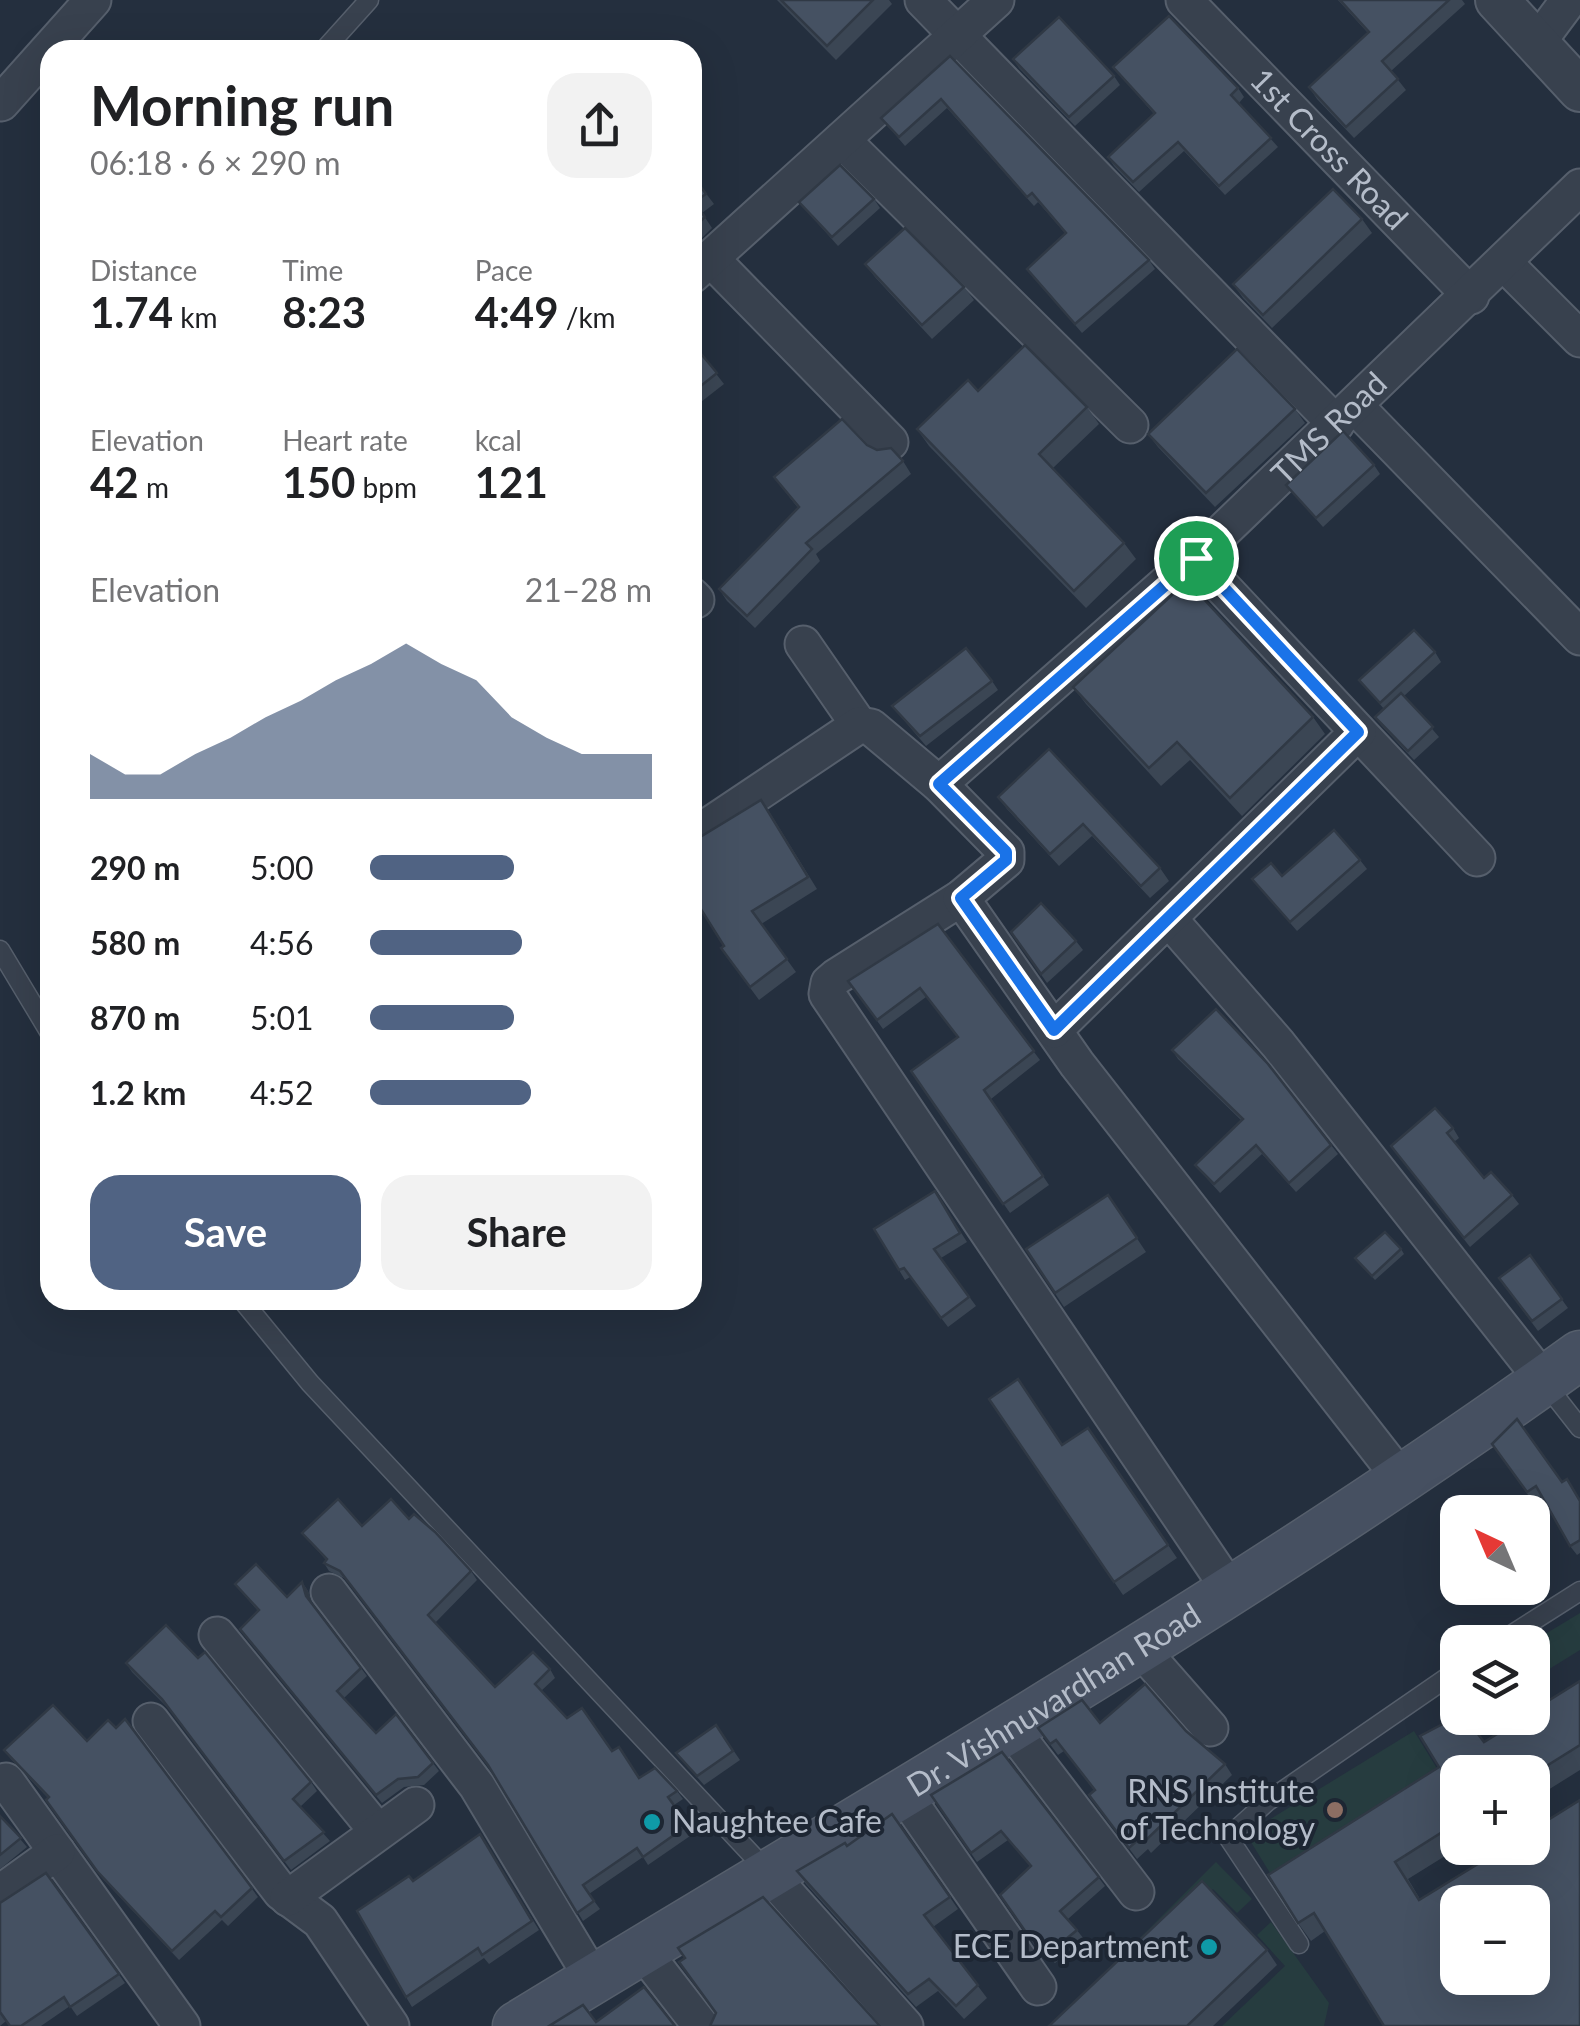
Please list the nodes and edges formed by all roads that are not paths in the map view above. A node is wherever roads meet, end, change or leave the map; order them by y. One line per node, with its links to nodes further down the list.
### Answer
1 (93, 0): 9 (street)
2 (370, 0): 10 (lane)
3 (923, 0): 8 (street)
4 (996, 0): 8 (street)
5 (1184, 0): 19 (street, 1st Cross Road)
6 (1498, 0): 11 (street)
7 (1569, 0): 11 (street)
8 (959, 36): 15 (street); 21 (street)
9 (58, 40)
10 (333, 40)
11 (1537, 43): 13 (street)
12 (40, 60): 14 (street)
13 (1580, 90)
14 (1, 104)
15 (842, 140): 18 (street); 22 (street)
16 (1580, 187): 17 (street, TMS Road)
17 (1504, 263): 19 (street, TMS Road); 20 (street)
18 (702, 267): 23 (street)
19 (1471, 296): 21 (street, TMS Road)
20 (1580, 339)
21 (1346, 415): 24 (street, TMS Road); 25 (street)
22 (1130, 425)
23 (890, 442)
24 (1196, 558): 28 (street); 29 (street, TMS Road)
25 (1580, 638)
26 (803, 644): 27 (street)
27 (859, 725): 29 (street); 30 (street)
28 (1358, 732): 31 (street); 33 (street)
29 (939, 784): 32 (street)
30 (702, 830)
31 (1477, 858)
32 (961, 898): 36 (street); 41 (street)
33 (1169, 919): 36 (street); 38 (street)
34 (0, 950): 35 (lane)
35 (40, 1016)
36 (1054, 1030): 40 (street)
37 (250, 1310): 56 (lane)
38 (1562, 1368): 39 (lane); 40 (main road, Dr. Vishnuvardhan Road)
39 (1580, 1428)
40 (1402, 1480): 41 (main road, Dr. Vishnuvardhan Road)
41 (1230, 1590): 46 (main road, Dr. Vishnuvardhan Road)
42 (1580, 1591): 44 (lane)
43 (329, 1592): 62 (street)
44 (1527, 1625)
45 (217, 1634): 54 (street)
46 (1138, 1646): 49 (main road, Dr. Vishnuvardhan Road); 50 (street)
47 (1440, 1682): 60 (lane)
48 (151, 1720): 59 (street)
49 (1009, 1726): 52 (main road, Dr. Vishnuvardhan Road); 57 (street)
50 (1210, 1728)
51 (6, 1781): 55 (street)
52 (902, 1791): 56 (main road, Dr. Vishnuvardhan Road); 63 (street)
53 (416, 1804): 54 (street)
54 (378, 1832): 59 (street)
55 (57, 1852): 58 (street); 64 (street)
56 (768, 1872): 61 (main road, Dr. Vishnuvardhan Road); 68 (street)
57 (1136, 1892)
58 (0, 1893)
59 (288, 1898): 65 (street)
60 (1299, 1944)
61 (642, 1950): 62 (main road, Dr. Vishnuvardhan Road); 67 (street)
62 (593, 1980): 66 (main road, Dr. Vishnuvardhan Road)
63 (1038, 1988)
64 (182, 2026)
65 (391, 2026)
66 (517, 2026)
67 (701, 2026)
68 (906, 2026)

